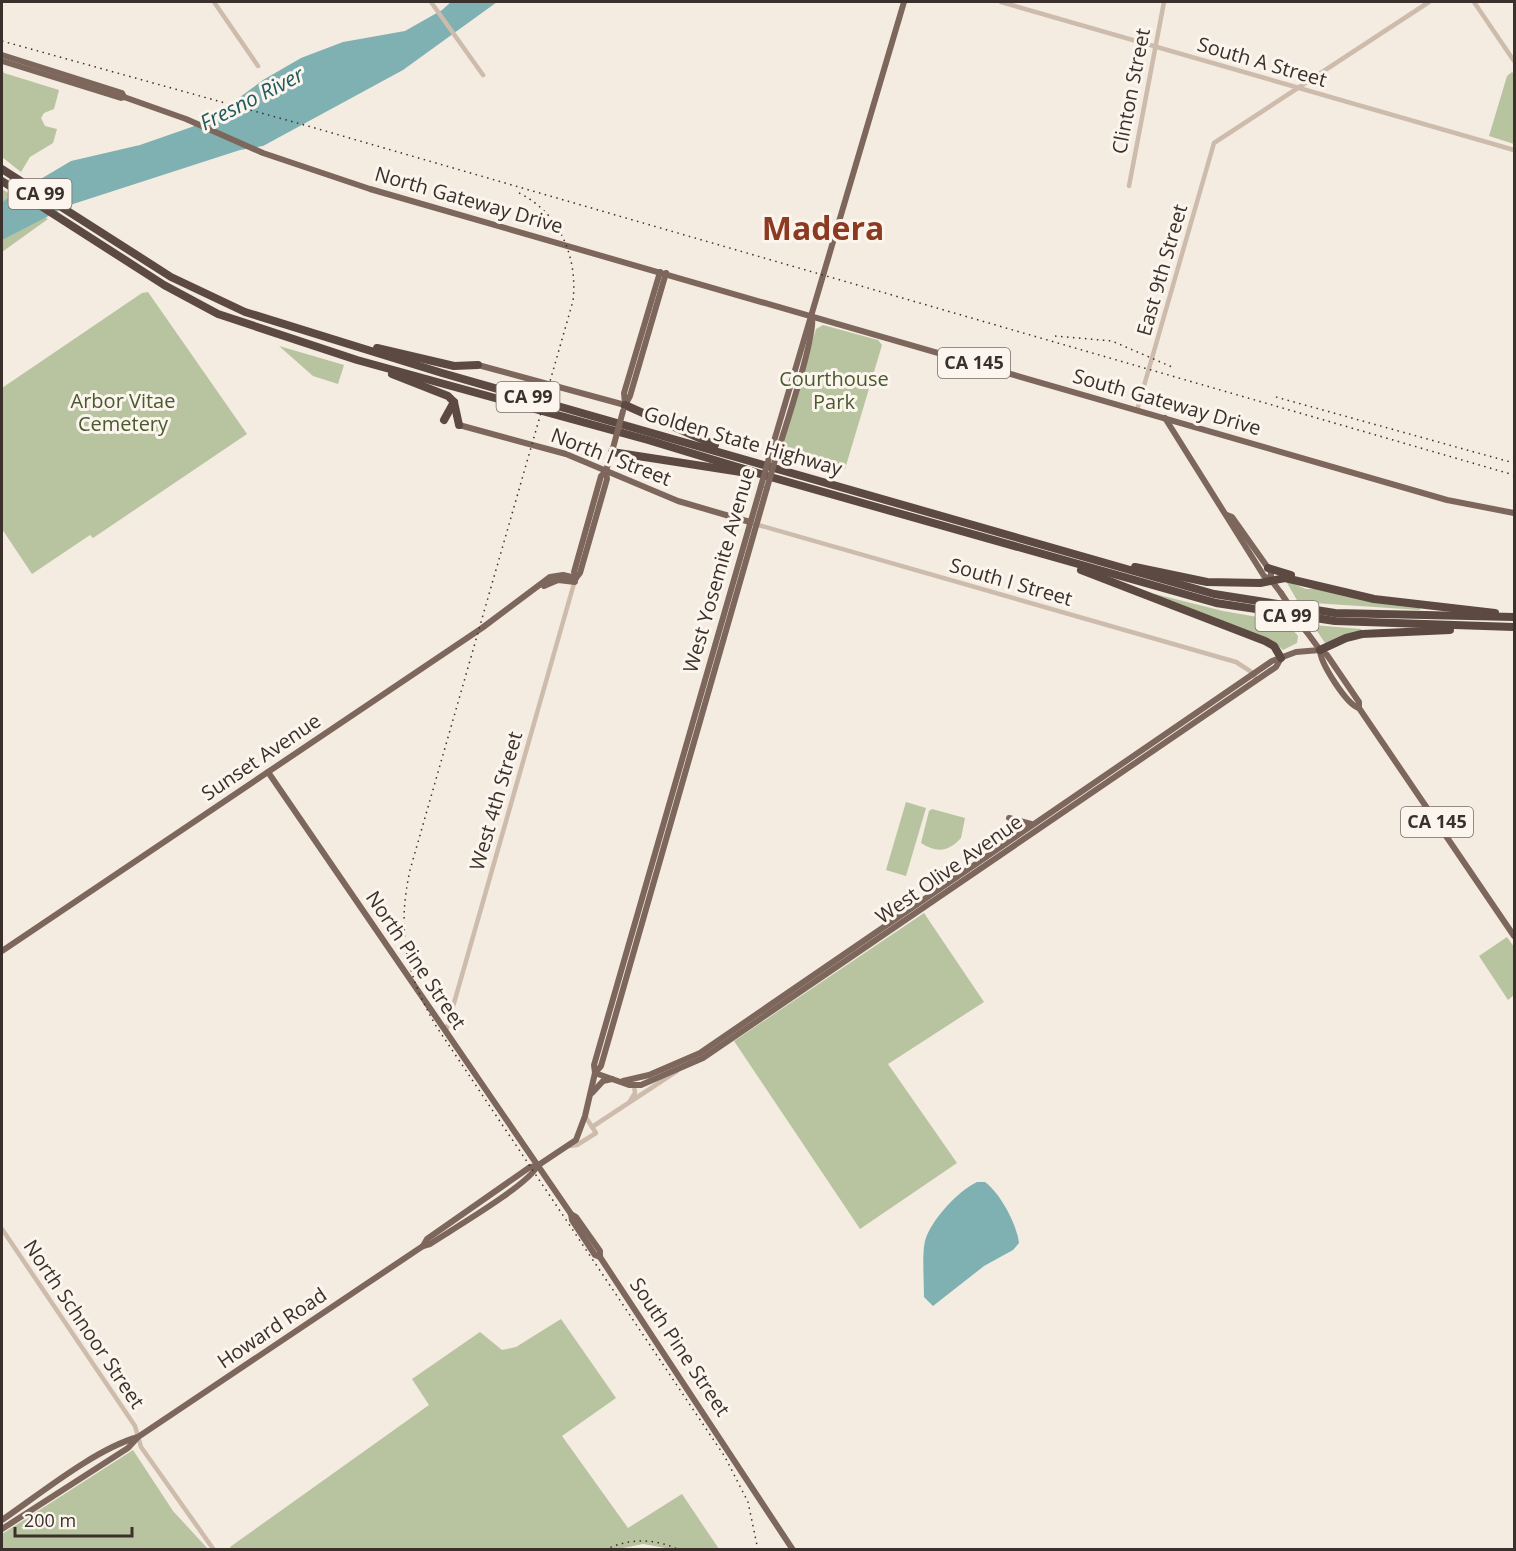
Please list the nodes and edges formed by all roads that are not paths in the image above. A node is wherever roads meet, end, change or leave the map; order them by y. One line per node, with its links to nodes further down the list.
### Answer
1 (214, 2): 12 (street)
2 (431, 2): 13 (street)
3 (904, 2): 21 (main road, West Yosemite Avenue)
4 (1002, 2): 8 (street, South A Street)
5 (1164, 2): 8 (street, Clinton Street)
6 (1429, 2): 14 (street)
7 (1474, 2): 11 (street)
8 (1155, 46): 14 (street, South A Street); 19 (street, Clinton Street)
9 (2, 55): 15 (main road, North Gateway Drive)
10 (2, 61): 15 (main road, North Gateway Drive)
11 (1515, 61)
12 (258, 66)
13 (483, 75)
14 (1297, 87): 16 (street, South A Street); 27 (street, East 9th Street)
15 (124, 97): 20 (main road, North Gateway Drive)
16 (1515, 150)
17 (2, 169): 22 (highway, Golden State Highway / CA 99)
18 (2, 181): 23 (highway, Golden State Highway / CA 99)
19 (1129, 186)
20 (663, 273): 21 (main road, North Gateway Drive); 26 (main road, West 4th Street)
21 (812, 316): 27 (main road, South Gateway Drive / CA 145); 38 (main road, West Yosemite Avenue, bridge)
22 (314, 334): 24 (highway); 32 (highway, Golden State Highway / CA 99)
23 (357, 360): 25 (highway); 34 (highway, Golden State Highway / CA 99)
24 (478, 366): 26 (main road)
25 (454, 402): 29 (highway); 30 (highway)
26 (624, 408): 31 (main road, West 4th Street, bridge); 32 (highway)
27 (1137, 410): 28 (main road, South Gateway Drive / CA 145)
28 (1165, 418): 36 (main road, South Gateway Drive); 37 (main road, CA 145)
29 (444, 420)
30 (459, 425): 33 (main road, North I Street)
31 (612, 450): 33 (main road, West 4th Street); 34 (highway)
32 (744, 458): 39 (highway, Golden State Highway / CA 99)
33 (606, 471): 38 (main road, North I Street); 42 (main road, West 4th Street)
34 (774, 478): 40 (highway, Golden State Highway / CA 99)
35 (1515, 508): 36 (street)
36 (1511, 513)
37 (1227, 515): 41 (main road, CA 145); 43 (main road, CA 145)
38 (753, 523): 51 (street, South I Street); 60 (main road, West Yosemite Avenue)
39 (1072, 554): 43 (highway); 45 (highway, Golden State Highway / CA 99)
40 (1066, 562): 46 (highway, Golden State Highway / CA 99); 50 (highway)
41 (1268, 568): 43 (main road, CA 145); 44 (highway)
42 (575, 580): 52 (main road, Sunset Avenue); 57 (street, West 4th Street)
43 (1271, 580): 44 (highway); 47 (main road, CA 145, bridge)
44 (1309, 583): 45 (highway)
45 (1515, 616)
46 (1515, 628): 48 (highway)
47 (1306, 631): 48 (main road, CA 145); 49 (main road)
48 (1320, 650): 49 (main road, West Olive Avenue); 55 (main road, CA 145)
49 (1296, 652): 50 (main road, West Olive Avenue)
50 (1281, 658): 51 (main road, West Olive Avenue)
51 (1255, 677): 54 (main road, West Olive Avenue); 58 (main road, West Olive Avenue)
52 (268, 772): 56 (main road, Sunset Avenue); 57 (main road, North Pine Street)
53 (1009, 818): 54 (main road)
54 (1031, 824): 59 (main road, West Olive Avenue)
55 (1515, 936)
56 (2, 951)
57 (446, 1032): 69 (main road, North Pine Street)
58 (683, 1068): 62 (main road); 65 (street, West Olive Avenue)
59 (662, 1070): 61 (main road, West Olive Avenue); 62 (main road)
60 (595, 1073): 61 (main road); 64 (main road, West Yosemite Avenue)
61 (620, 1080): 63 (main road); 64 (main road)
62 (641, 1084): 63 (main road)
63 (633, 1085): 65 (street)
64 (590, 1096): 66 (main road, West Yosemite Avenue)
65 (630, 1101): 67 (street, West Olive Avenue)
66 (585, 1116): 67 (street); 68 (main road, West Yosemite Avenue)
67 (592, 1127): 68 (street)
68 (568, 1146): 69 (main road)
69 (537, 1166): 71 (main road, Howard Road); 77 (main road, South Pine Street)
70 (2, 1229): 71 (street, North Schnoor Street)
71 (138, 1437): 72 (main road, Howard Road); 74 (main road, Howard Road); 76 (street, North Schnoor Street)
72 (31, 1500): 73 (main road, Howard Road); 74 (main road)
73 (2, 1520)
74 (15, 1520): 75 (main road, Howard Road)
75 (2, 1529)
76 (214, 1550)
77 (793, 1550)

